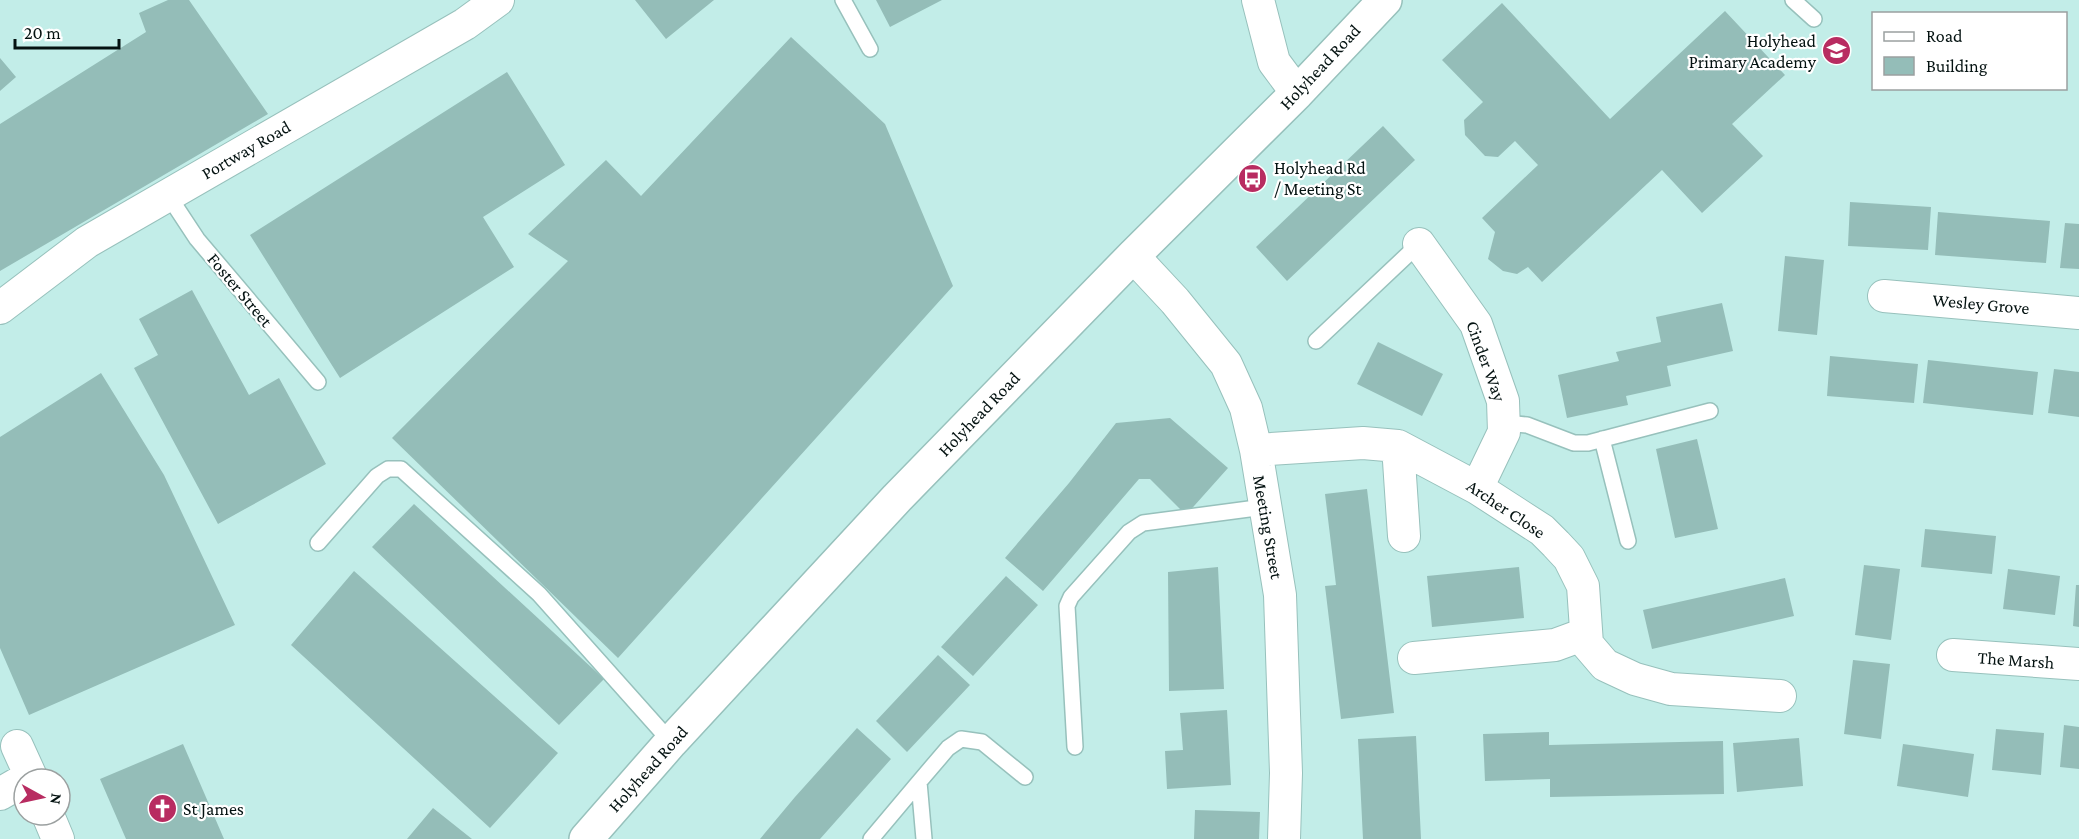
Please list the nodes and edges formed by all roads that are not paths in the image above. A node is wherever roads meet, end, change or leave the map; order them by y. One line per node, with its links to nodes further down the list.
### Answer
1 (498, 0): 9 (street, Portway Road)
2 (843, 0): 7 (lane)
3 (1258, 0): 8 (street)
4 (1385, 0): 8 (street, Holyhead Road)
5 (1793, 0): 6 (lane)
6 (1814, 19)
7 (870, 49)
8 (1297, 93): 11 (street, Holyhead Road)
9 (168, 195): 13 (street, Portway Road); 16 (lane, Foster Street)
10 (1419, 244): 15 (lane); 18 (street, Cinder Way)
11 (1133, 256): 21 (street, Meeting Street); 32 (street, Holyhead Road)
12 (1884, 296): 14 (street, Wesley Grove)
13 (0, 308)
14 (2079, 313)
15 (1316, 341)
16 (318, 382)
17 (1710, 411): 19 (lane)
18 (1504, 432): 19 (lane); 22 (street, Cinder Way)
19 (1602, 439): 25 (lane)
20 (1398, 446): 21 (street, Archer Close); 22 (street, Archer Close); 24 (street)
21 (1256, 450): 23 (street, Meeting Street)
22 (1477, 488): 27 (street, Archer Close)
23 (1264, 507): 34 (lane); 41 (street, Meeting Street)
24 (1404, 536)
25 (1628, 541)
26 (318, 543): 32 (lane)
27 (1585, 634): 29 (street); 31 (street, Archer Close)
28 (1953, 655): 30 (street, The Marsh)
29 (1414, 658)
30 (2079, 664)
31 (1780, 696)
32 (671, 742): 38 (street, Holyhead Road)
33 (17, 746): 35 (street)
34 (1075, 747)
35 (24, 767)
36 (1024, 777): 37 (lane)
37 (919, 782): 39 (lane); 40 (lane)
38 (586, 839)
39 (871, 839)
40 (924, 839)
41 (1284, 839)

